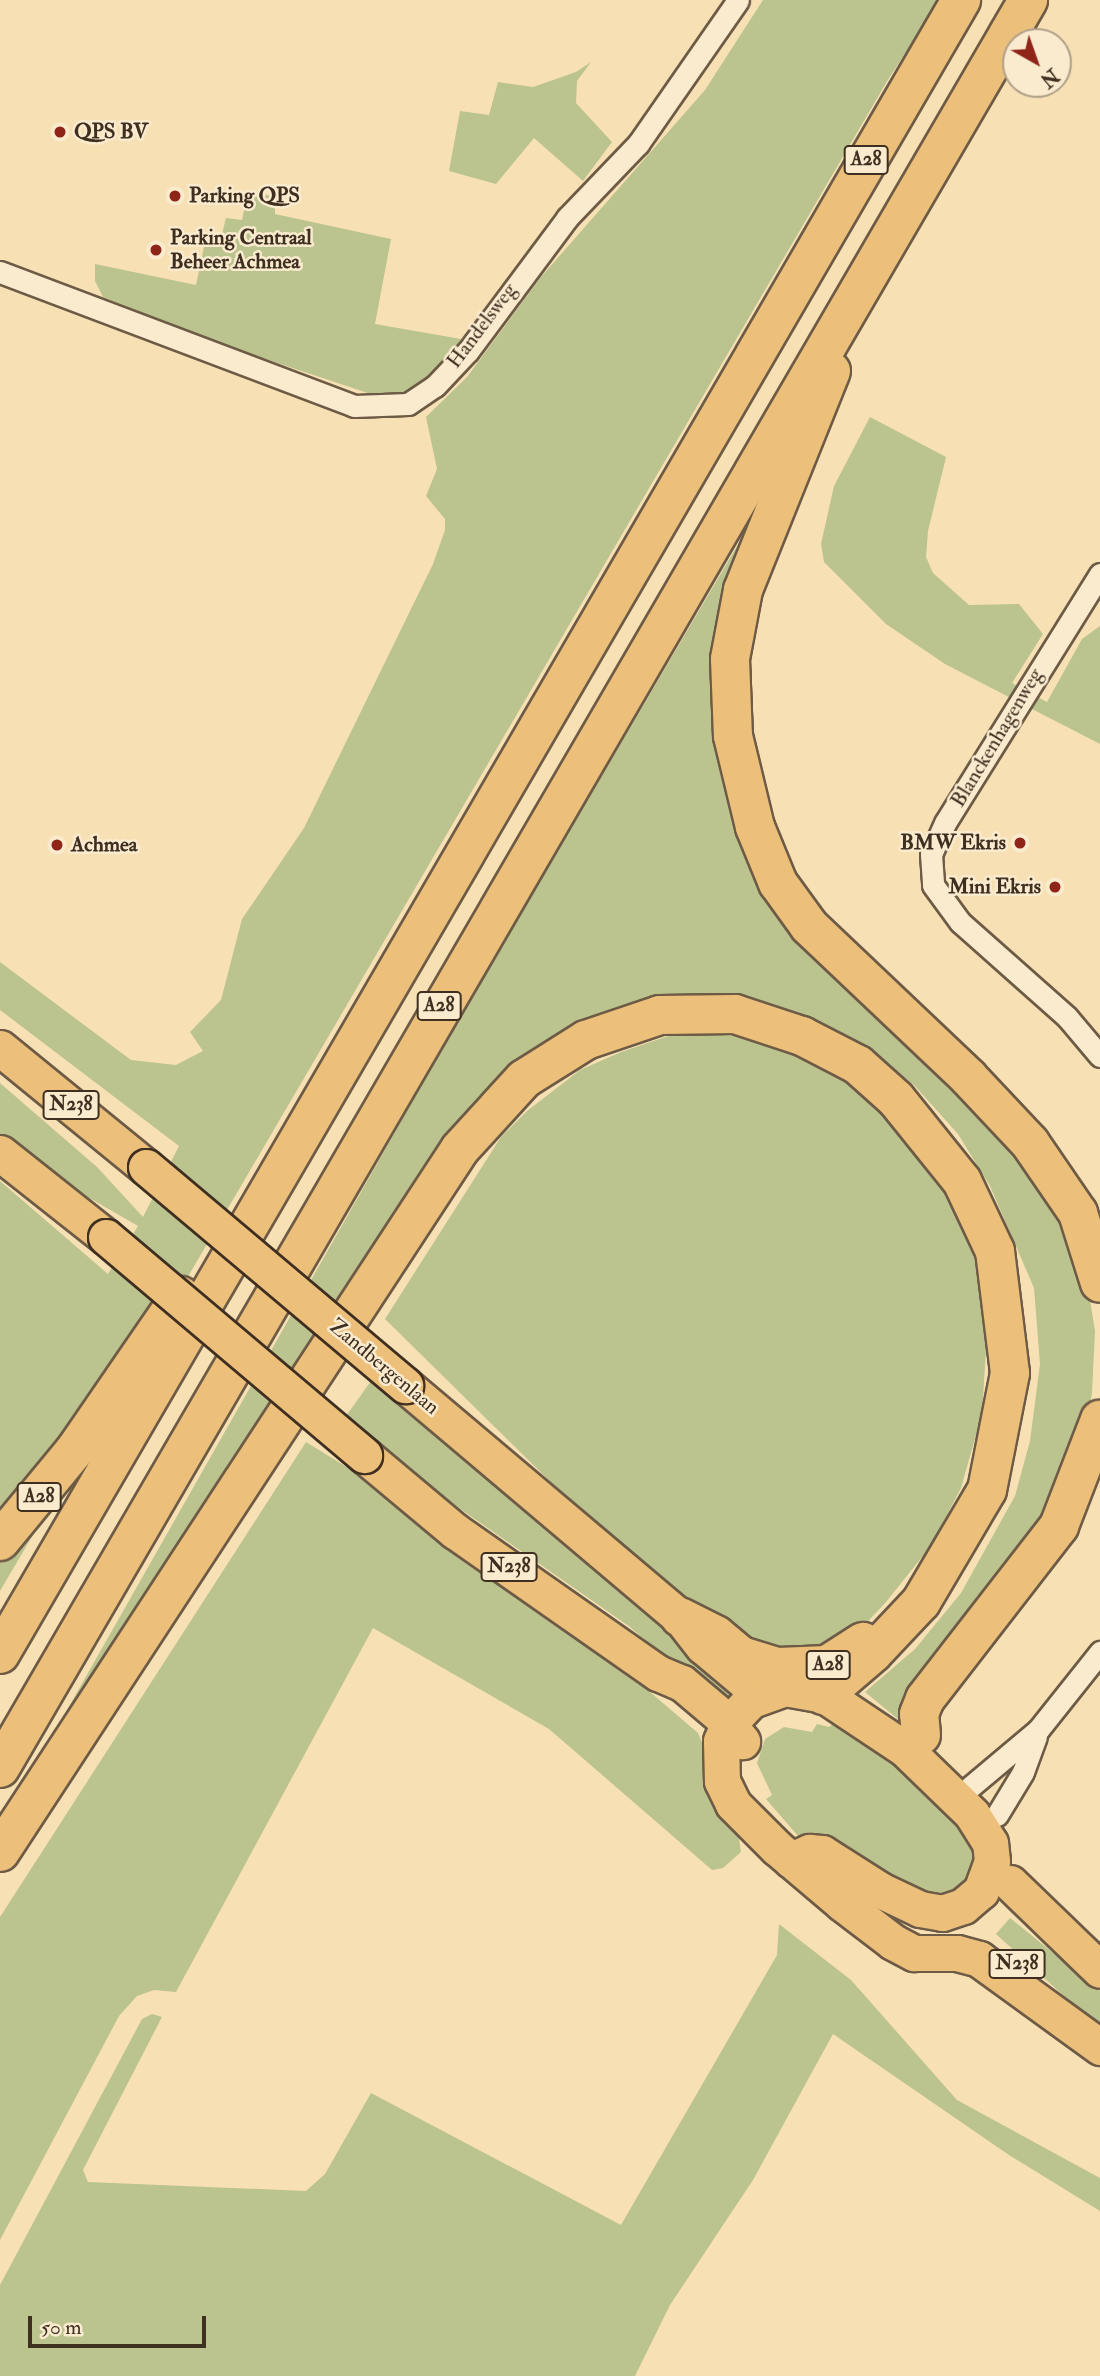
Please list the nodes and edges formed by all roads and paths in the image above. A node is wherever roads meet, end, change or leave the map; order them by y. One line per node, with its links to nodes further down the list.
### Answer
1 (738, 0): 5 (street, Handelsweg)
2 (961, 0): 8 (highway, A28)
3 (1028, 0): 4 (highway, A28)
4 (881, 245): 11 (highway, A28); 23 (highway, A28)
5 (0, 272)
6 (1100, 574): 9 (street, Blanckenhagenweg)
7 (0, 1048): 15 (main road, Zandbergenlaan / N238, bridge)
8 (349, 1052): 13 (highway, A28); 17 (highway, A28)
9 (1100, 1056)
10 (0, 1153): 22 (main road, N238, bridge)
11 (1100, 1283)
12 (1100, 1420): 21 (highway)
13 (0, 1541)
14 (950, 1559): 15 (highway, A28); 19 (highway, A28); 26 (highway, A28)
15 (680, 1617): 18 (main road, Zandbergenlaan / N238)
16 (1100, 1652): 20 (street)
17 (0, 1654)
18 (760, 1694): 19 (main road); 22 (main road)
19 (831, 1698): 22 (main road); 24 (main road)
20 (1038, 1730): 24 (street); 25 (street)
21 (921, 1735): 24 (main road)
22 (731, 1736): 27 (main road, N238)
23 (0, 1768)
24 (963, 1791): 25 (main road); 28 (main road)
25 (997, 1815): 28 (main road)
26 (0, 1852)
27 (798, 1857): 28 (main road, N238); 29 (main road, N238)
28 (1000, 1888): 29 (main road, N238); 30 (main road, N238)
29 (960, 1941): 31 (main road, N238)
30 (1100, 1970)
31 (1100, 2047)

